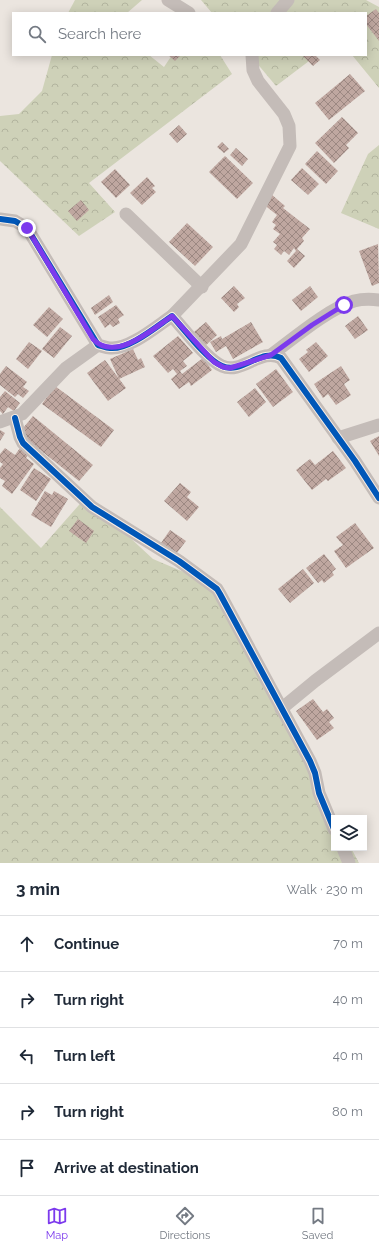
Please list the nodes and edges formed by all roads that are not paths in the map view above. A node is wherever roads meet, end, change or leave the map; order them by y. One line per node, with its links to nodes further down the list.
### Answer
1 (168, 0): 3 (street)
2 (288, 0): 4 (street)
3 (187, 12)
4 (278, 12)
5 (252, 56): 8 (street)
6 (126, 214): 8 (street)
7 (0, 219): 11 (street)
8 (202, 287): 10 (street)
9 (379, 300): 12 (street)
10 (172, 316): 11 (street); 12 (street)
11 (98, 345): 13 (street)
12 (271, 355): 16 (street)
13 (15, 418): 14 (street); 19 (street)
14 (0, 422)
15 (379, 425): 16 (street)
16 (338, 438): 17 (street)
17 (379, 498)
18 (379, 633): 19 (street)
19 (282, 709): 20 (street)
20 (331, 822)
21 (344, 851): 22 (street)
22 (349, 863)

